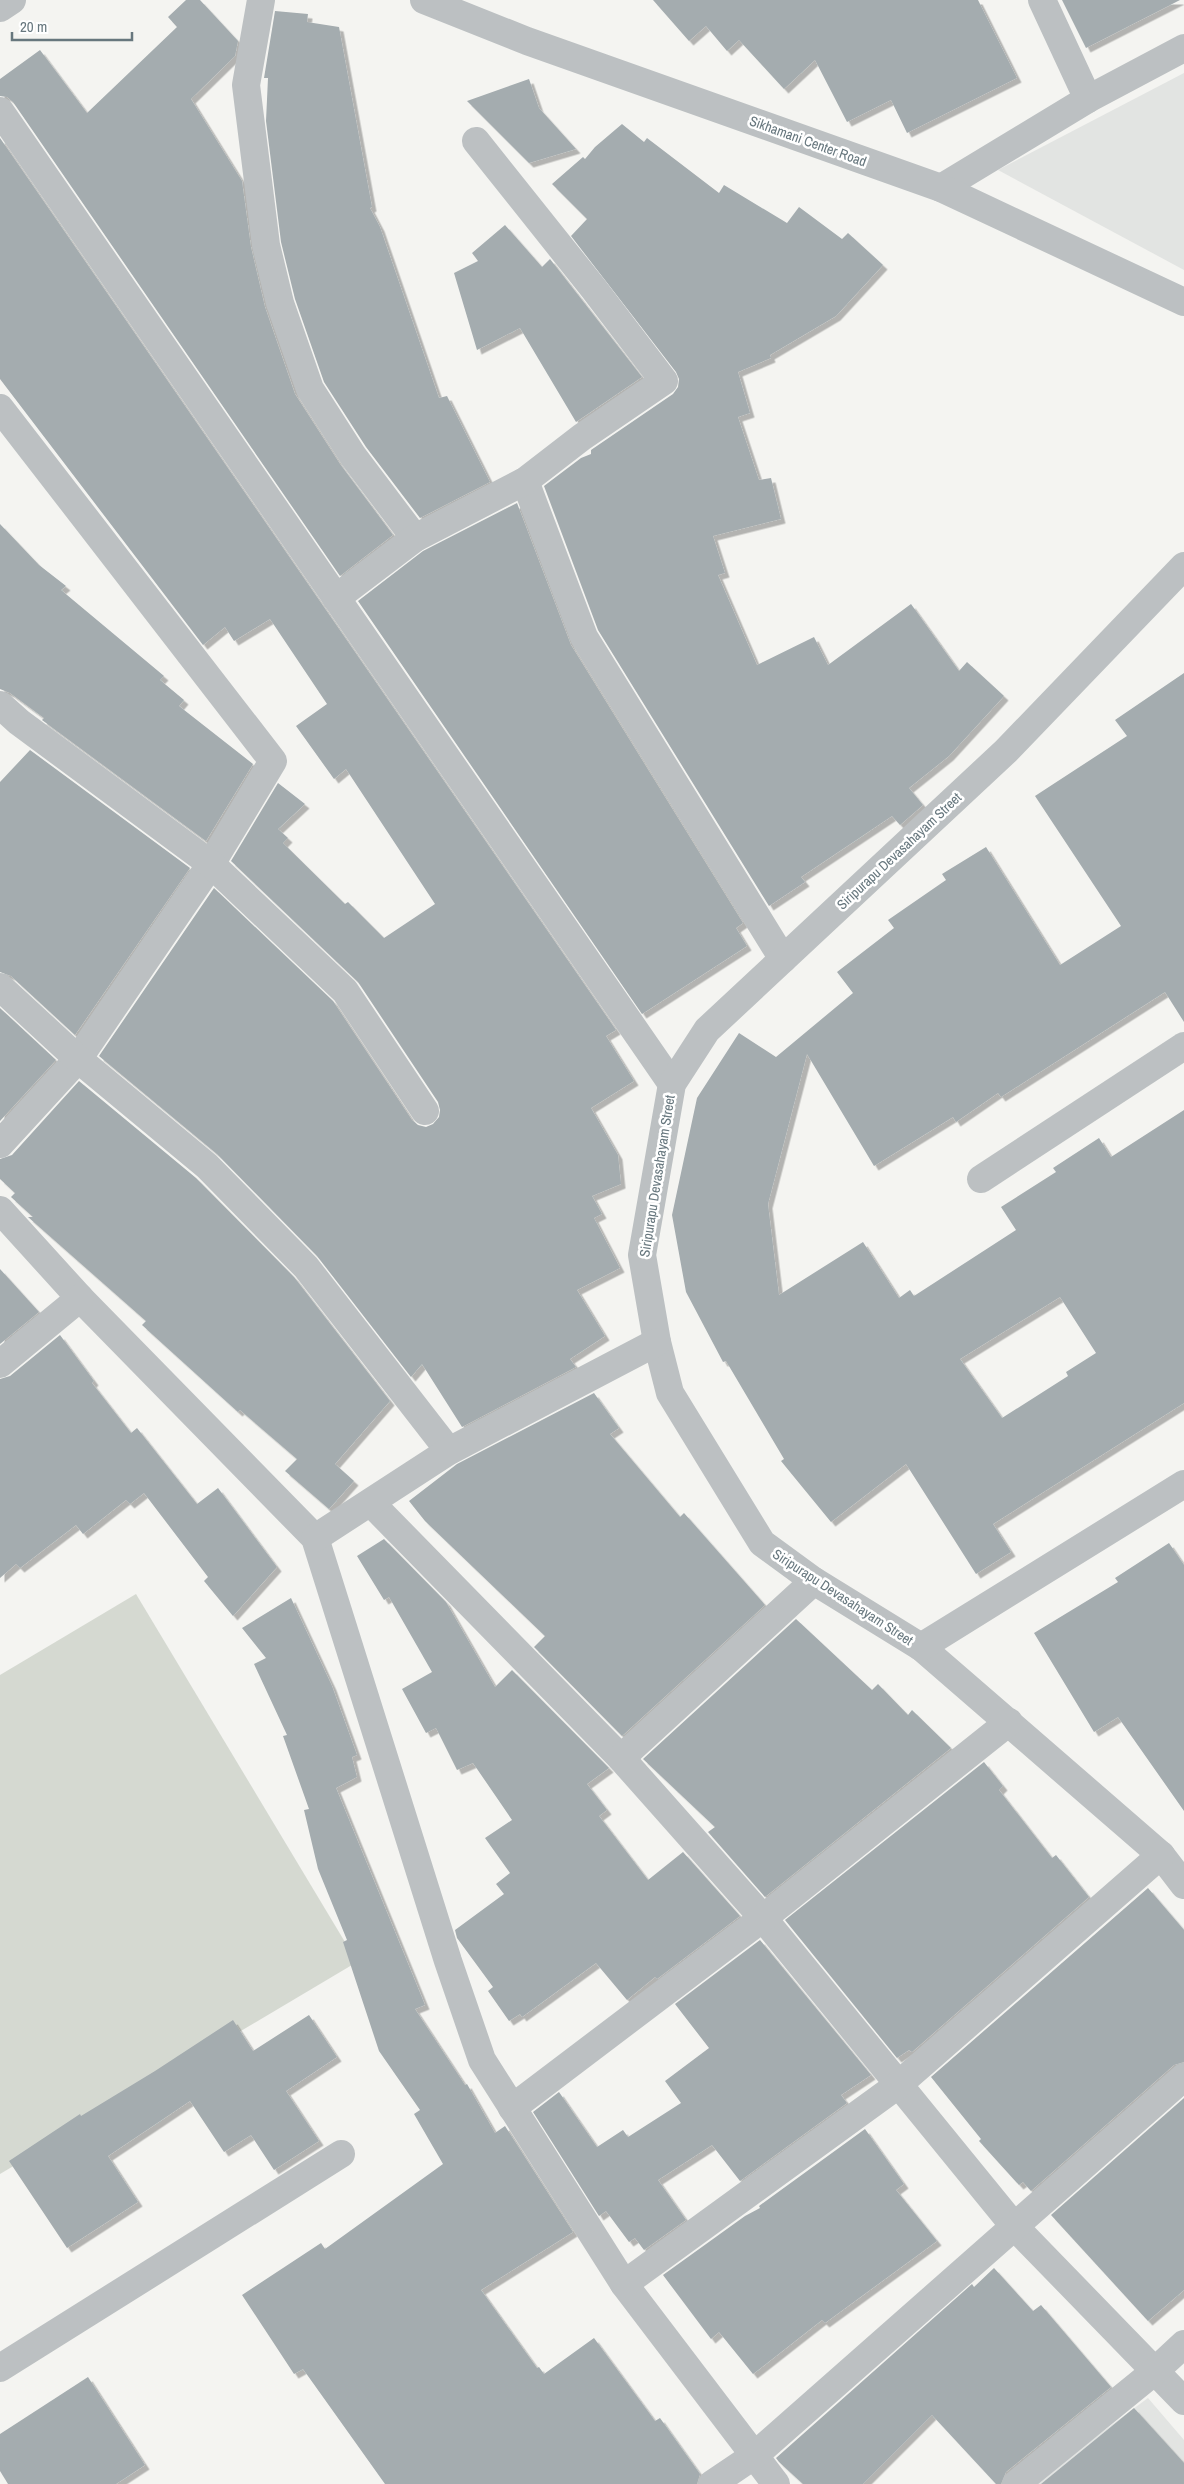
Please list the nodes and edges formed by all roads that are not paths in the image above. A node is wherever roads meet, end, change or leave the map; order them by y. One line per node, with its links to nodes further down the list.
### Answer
1 (12, 0): 5 (street)
2 (261, 0): 14 (street)
3 (424, 0): 10 (street, Sikhamani Center Road)
4 (1042, 0): 7 (street)
5 (0, 8)
6 (1184, 48): 7 (street)
7 (1088, 99): 10 (street)
8 (0, 111): 16 (street)
9 (476, 141): 13 (street)
10 (941, 188): 11 (street, Sikhamani Center Road)
11 (1184, 302)
12 (0, 408): 18 (street)
13 (525, 481): 14 (street); 19 (street)
14 (416, 538): 16 (street)
15 (1184, 566): 19 (street, Siripurapu Devasahayam Street)
16 (336, 598): 23 (street)
17 (0, 705): 18 (street)
18 (211, 864): 22 (street); 24 (street)
19 (783, 959): 23 (street, Siripurapu Devasahayam Street)
20 (0, 988): 22 (street)
21 (1184, 1046): 26 (street)
22 (78, 1058): 25 (street); 31 (street)
23 (672, 1084): 29 (street, Siripurapu Devasahayam Street)
24 (425, 1111)
25 (0, 1144)
26 (981, 1179)
27 (0, 1210): 28 (street)
28 (80, 1298): 30 (street); 34 (street)
29 (657, 1342): 31 (street); 35 (street, Siripurapu Devasahayam Street)
30 (0, 1364)
31 (449, 1451): 33 (street)
32 (1184, 1484): 36 (street)
33 (371, 1503): 34 (street); 38 (street)
34 (315, 1538): 44 (street)
35 (814, 1581): 36 (street, Siripurapu Devasahayam Street); 38 (street)
36 (921, 1647): 37 (street, Siripurapu Devasahayam Street)
37 (1009, 1722): 39 (street, Siripurapu Devasahayam Street); 41 (street)
38 (621, 1758): 41 (street)
39 (1161, 1855): 40 (street, Siripurapu Devasahayam Street); 43 (street)
40 (1184, 1885)
41 (763, 1918): 43 (street); 44 (street)
42 (1184, 2077): 46 (street)
43 (898, 2085): 46 (street); 47 (street)
44 (512, 2108): 47 (street)
45 (341, 2154): 49 (street)
46 (1014, 2226): 50 (street); 52 (street)
47 (624, 2284): 52 (street)
48 (1184, 2344): 50 (street)
49 (0, 2368)
50 (1155, 2371): 51 (street); 55 (street)
51 (1184, 2402)
52 (755, 2455): 53 (street); 54 (street)
53 (712, 2484)
54 (776, 2484)
55 (1016, 2484)

